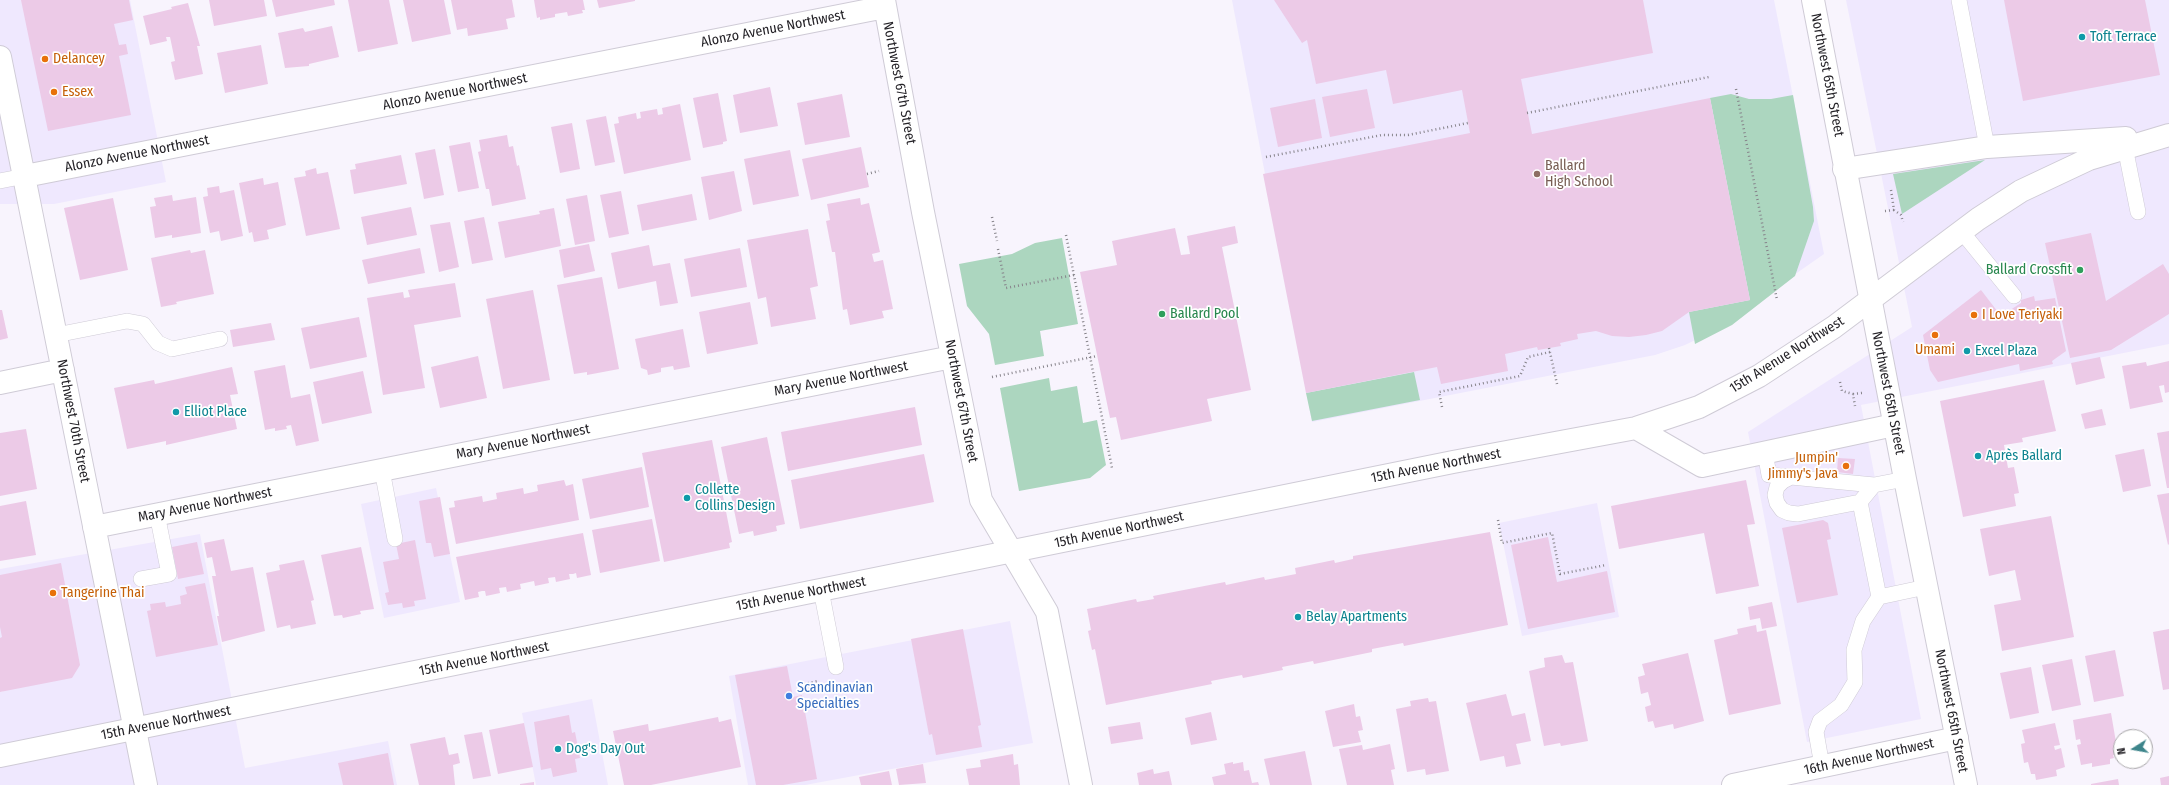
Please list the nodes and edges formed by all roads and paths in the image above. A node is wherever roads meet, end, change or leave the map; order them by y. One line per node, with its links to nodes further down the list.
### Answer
1 (1813, 0): 13 (street, Northwest 65th Street)
2 (1959, 0): 11 (lane)
3 (884, 3): 16 (street, Alonzo Avenue Northwest); 37 (street, Northwest 67th Street)
4 (0, 57): 16 (street, Northwest 70th Street)
5 (1709, 77): 7 (path)
6 (1736, 89): 30 (path)
7 (1528, 113)
8 (1468, 124): 12 (path)
9 (2166, 136): 10 (street, 15th Avenue Northwest); 11 (street)
10 (2125, 146): 21 (lane); 24 (street, 15th Avenue Northwest)
11 (1987, 147): 13 (street)
12 (1266, 157)
13 (1844, 169): 31 (street, Northwest 65th Street)
14 (879, 171): 15 (path)
15 (867, 174)
16 (25, 176): 17 (lane); 32 (street, Northwest 70th Street)
17 (0, 182)
18 (1893, 187): 19 (path)
19 (1894, 210): 20 (path); 23 (path)
20 (1885, 212)
21 (2138, 212)
22 (992, 217): 26 (path)
23 (1903, 222)
24 (1962, 232): 29 (lane); 31 (street, 15th Avenue Northwest)
25 (1066, 235): 28 (path)
26 (997, 241)
27 (998, 249): 28 (path)
28 (1074, 275): 38 (path)
29 (2014, 296)
30 (1777, 300)
31 (1870, 301): 48 (street, Northwest 65th Street); 49 (street, 15th Avenue Northwest)
32 (56, 335): 33 (lane); 39 (street, Northwest 70th Street)
33 (220, 339)
34 (1549, 348): 35 (path)
35 (1550, 352): 43 (path); 46 (path)
36 (1097, 356): 38 (path)
37 (952, 357): 52 (street, Mary Avenue Northwest); 61 (street, Northwest 67th Street)
38 (1091, 357): 40 (path); 51 (path)
39 (63, 370): 42 (street); 59 (street, Northwest 70th Street)
40 (992, 377)
41 (1840, 382): 45 (path)
42 (0, 383)
43 (1557, 384)
44 (1862, 392): 45 (path)
45 (1852, 394): 47 (path)
46 (1442, 407)
47 (1855, 408)
48 (1894, 425): 50 (street); 54 (street, Northwest 65th Street)
49 (1636, 428): 50 (street); 61 (street, 15th Avenue Northwest)
50 (1765, 452): 53 (lane)
51 (1112, 468)
52 (382, 470): 57 (street, Mary Avenue Northwest); 60 (lane)
53 (1790, 477): 55 (lane); 56 (lane)
54 (1904, 478): 55 (lane); 64 (street, Northwest 65th Street)
55 (1874, 485): 56 (lane)
56 (1860, 502): 66 (lane)
57 (156, 514): 59 (street, Mary Avenue Northwest); 63 (lane)
58 (1498, 520): 62 (path)
59 (94, 527): 70 (street, Northwest 70th Street)
60 (396, 539)
61 (1011, 552): 65 (street, 15th Avenue Northwest); 75 (street, Northwest 67th Street)
62 (1606, 565)
63 (141, 579)
64 (1926, 587): 66 (lane); 71 (street, Northwest 65th Street)
65 (821, 590): 67 (lane); 70 (street, 15th Avenue Northwest)
66 (1879, 596): 73 (lane)
67 (836, 667)
68 (820, 681): 69 (path)
69 (800, 685)
70 (133, 730): 72 (street, 15th Avenue Northwest); 74 (street, Northwest 70th Street)
71 (1957, 738): 73 (street, 16th Avenue Northwest); 77 (street, Northwest 65th Street)
72 (0, 756)
73 (1822, 766): 76 (street, 16th Avenue Northwest)
74 (146, 785)
75 (1081, 785)
76 (1733, 785)
77 (1966, 785)

